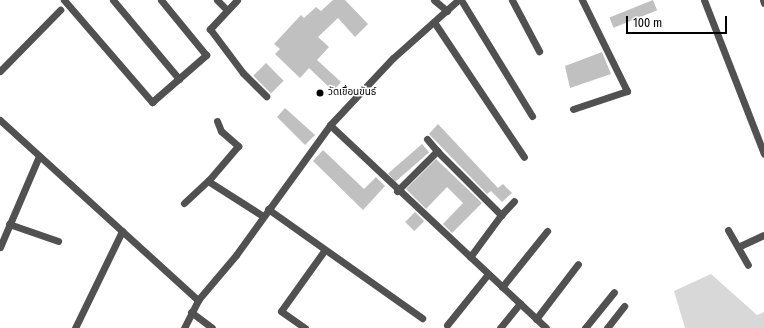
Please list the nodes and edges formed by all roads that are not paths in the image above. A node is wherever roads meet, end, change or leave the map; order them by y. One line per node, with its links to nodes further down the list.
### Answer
1 (64, 0): 18 (street)
2 (113, 0): 18 (street)
3 (161, 0): 18 (street)
4 (217, 0): 13 (street)
5 (237, 0): 13 (street)
6 (434, 0): 14 (street)
7 (458, 0): 14 (street)
8 (461, 0): 21 (street)
9 (512, 0): 16 (street)
10 (582, 0): 20 (street)
11 (704, 0): 27 (street)
12 (60, 10): 17 (street)
13 (227, 10): 19 (street)
14 (446, 11): 15 (street)
15 (434, 22): 24 (street); 29 (street)
16 (539, 51)
17 (0, 71)
18 (179, 79)
19 (266, 96)
20 (572, 110)
21 (532, 116)
22 (0, 120): 28 (street)
23 (217, 122): 30 (street)
24 (330, 125): 31 (street); 34 (street)
25 (427, 139): 26 (street)
26 (437, 150): 31 (street); 36 (street)
27 (764, 154)
28 (39, 156): 37 (street); 39 (street)
29 (524, 157)
30 (208, 181): 33 (street); 35 (street)
31 (397, 191): 46 (street)
32 (514, 201): 36 (street)
33 (184, 203)
34 (268, 209): 35 (street); 45 (street)
35 (263, 216): 52 (street)
36 (501, 216): 46 (street)
37 (10, 224): 42 (street); 44 (street)
38 (728, 230): 43 (street)
39 (122, 232): 52 (street); 59 (street)
40 (547, 232): 50 (street)
41 (764, 235): 43 (street)
42 (58, 241)
43 (740, 246): 48 (street)
44 (0, 247)
45 (324, 250): 56 (street); 62 (street)
46 (470, 257): 49 (street)
47 (578, 264): 57 (street)
48 (748, 265)
49 (488, 274): 50 (street); 58 (street)
50 (502, 287): 53 (street)
51 (614, 292): 65 (street)
52 (198, 300): 55 (street)
53 (520, 303): 57 (street); 63 (street)
54 (624, 306): 66 (street)
55 (191, 312): 60 (street); 61 (street)
56 (422, 318)
57 (536, 319): 64 (street)
58 (448, 325)
59 (75, 328)
60 (184, 328)
61 (212, 328)
62 (305, 328)
63 (500, 328)
64 (546, 328)
65 (585, 328)
66 (607, 328)

